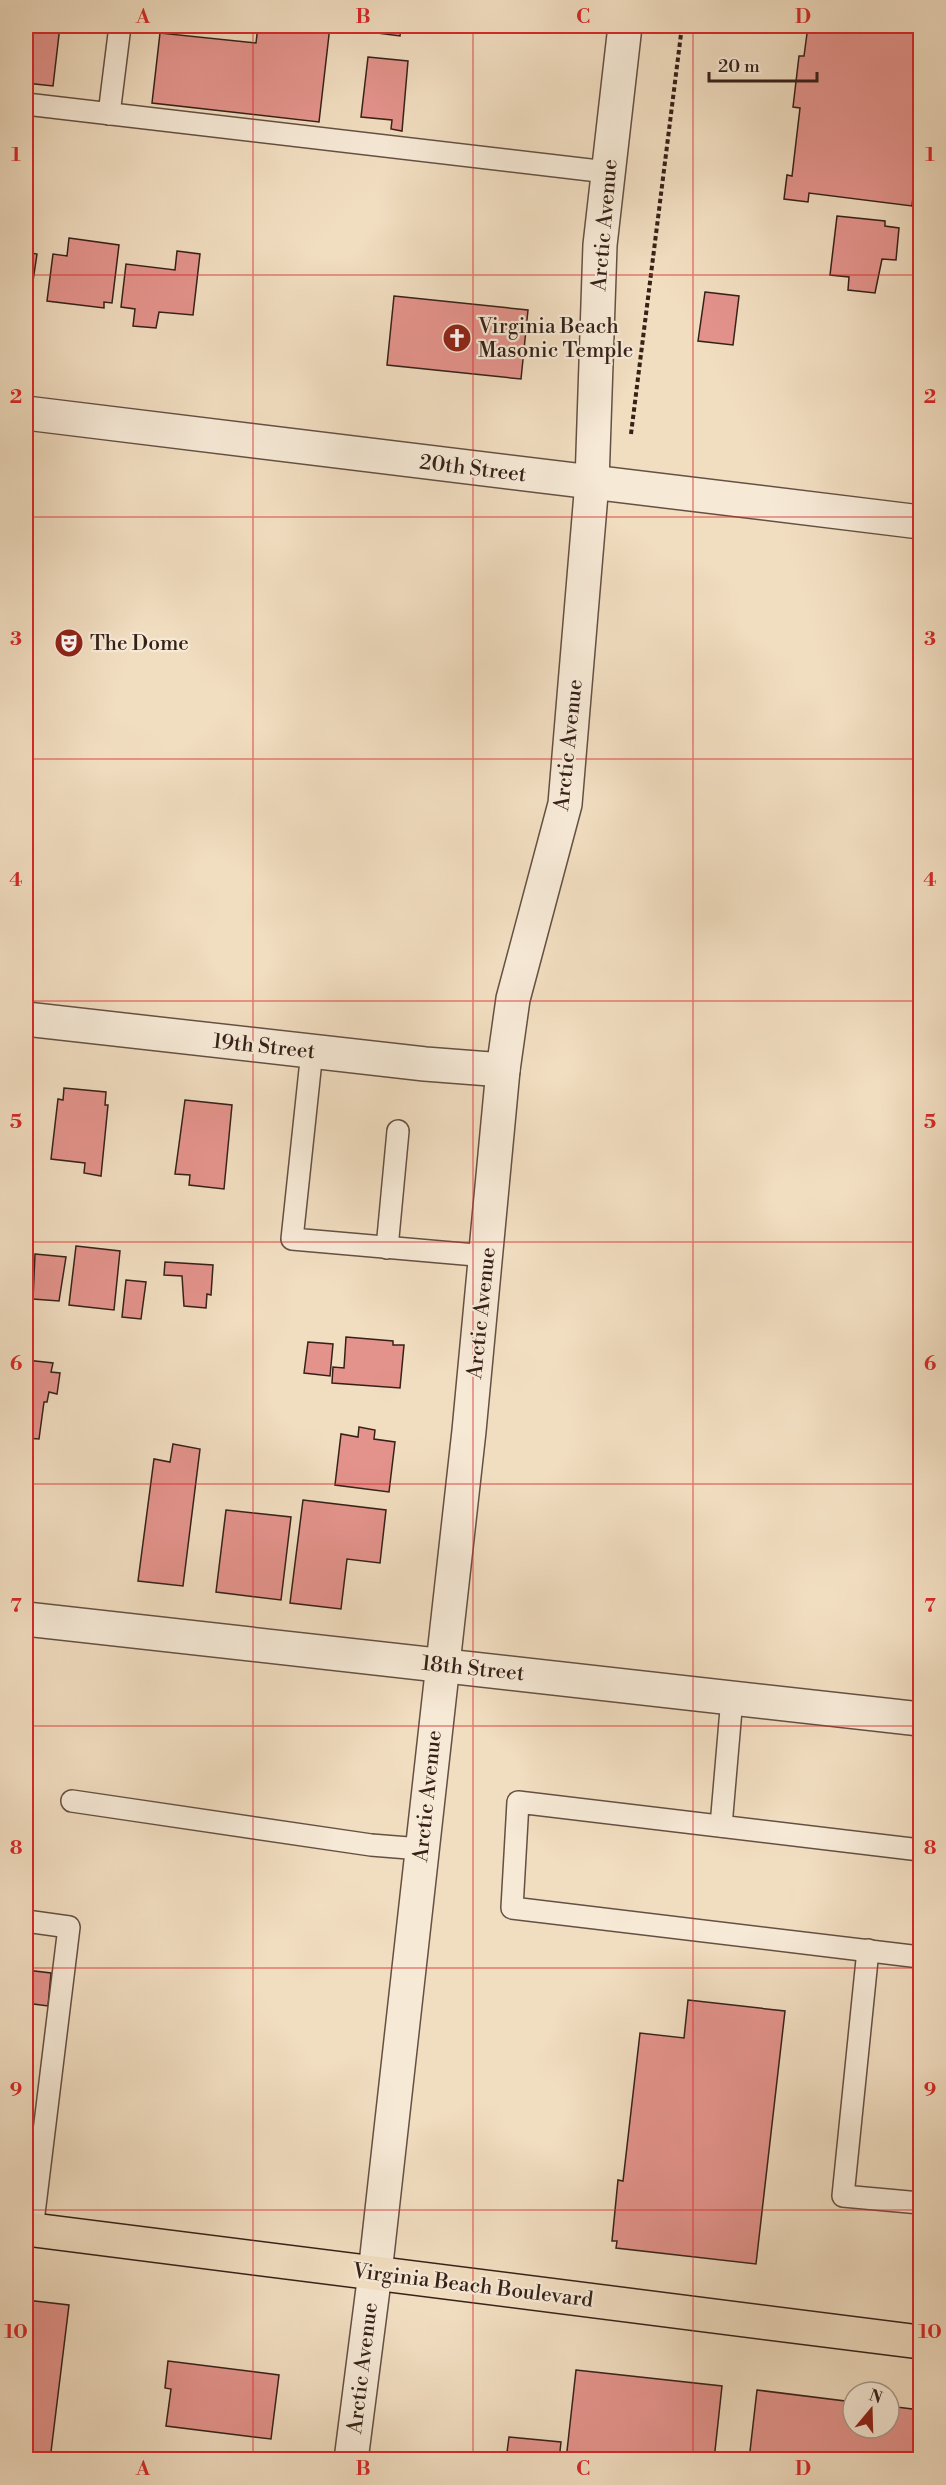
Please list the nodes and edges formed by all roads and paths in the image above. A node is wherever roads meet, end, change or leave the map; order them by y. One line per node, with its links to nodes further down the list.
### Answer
1 (120, 26): 5 (lane)
2 (625, 26): 6 (street, Arctic Avenue)
3 (682, 26): 8 (path)
4 (26, 104): 5 (lane)
5 (109, 114): 6 (lane)
6 (608, 172): 9 (street, Arctic Avenue)
7 (26, 413): 9 (street, 20th Street)
8 (630, 444)
9 (592, 482): 10 (street, 20th Street); 13 (street, Arctic Avenue)
10 (921, 522)
11 (26, 1019): 12 (street, 19th Street)
12 (312, 1051): 13 (street, 19th Street); 15 (lane)
13 (503, 1070): 16 (street, Arctic Avenue)
14 (398, 1131): 15 (lane)
15 (387, 1248): 16 (lane)
16 (487, 1256): 18 (street, Arctic Avenue)
17 (26, 1619): 18 (street, 18th Street)
18 (442, 1665): 19 (street, 18th Street); 23 (street, Arctic Avenue)
19 (732, 1698): 20 (street, 18th Street); 22 (lane)
20 (921, 1719)
21 (72, 1801): 23 (lane)
22 (721, 1826): 24 (lane); 26 (lane)
23 (421, 1849): 31 (street, Arctic Avenue)
24 (921, 1850)
25 (26, 1921): 28 (lane)
26 (868, 1950): 27 (lane); 29 (lane)
27 (921, 1957)
28 (34, 2146): 30 (lane)
29 (921, 2203)
30 (29, 2229): 31 (main road, Virginia Beach Boulevard)
31 (375, 2273): 32 (main road, Virginia Beach Boulevard); 33 (street, Arctic Avenue)
32 (921, 2342)
33 (351, 2460)

